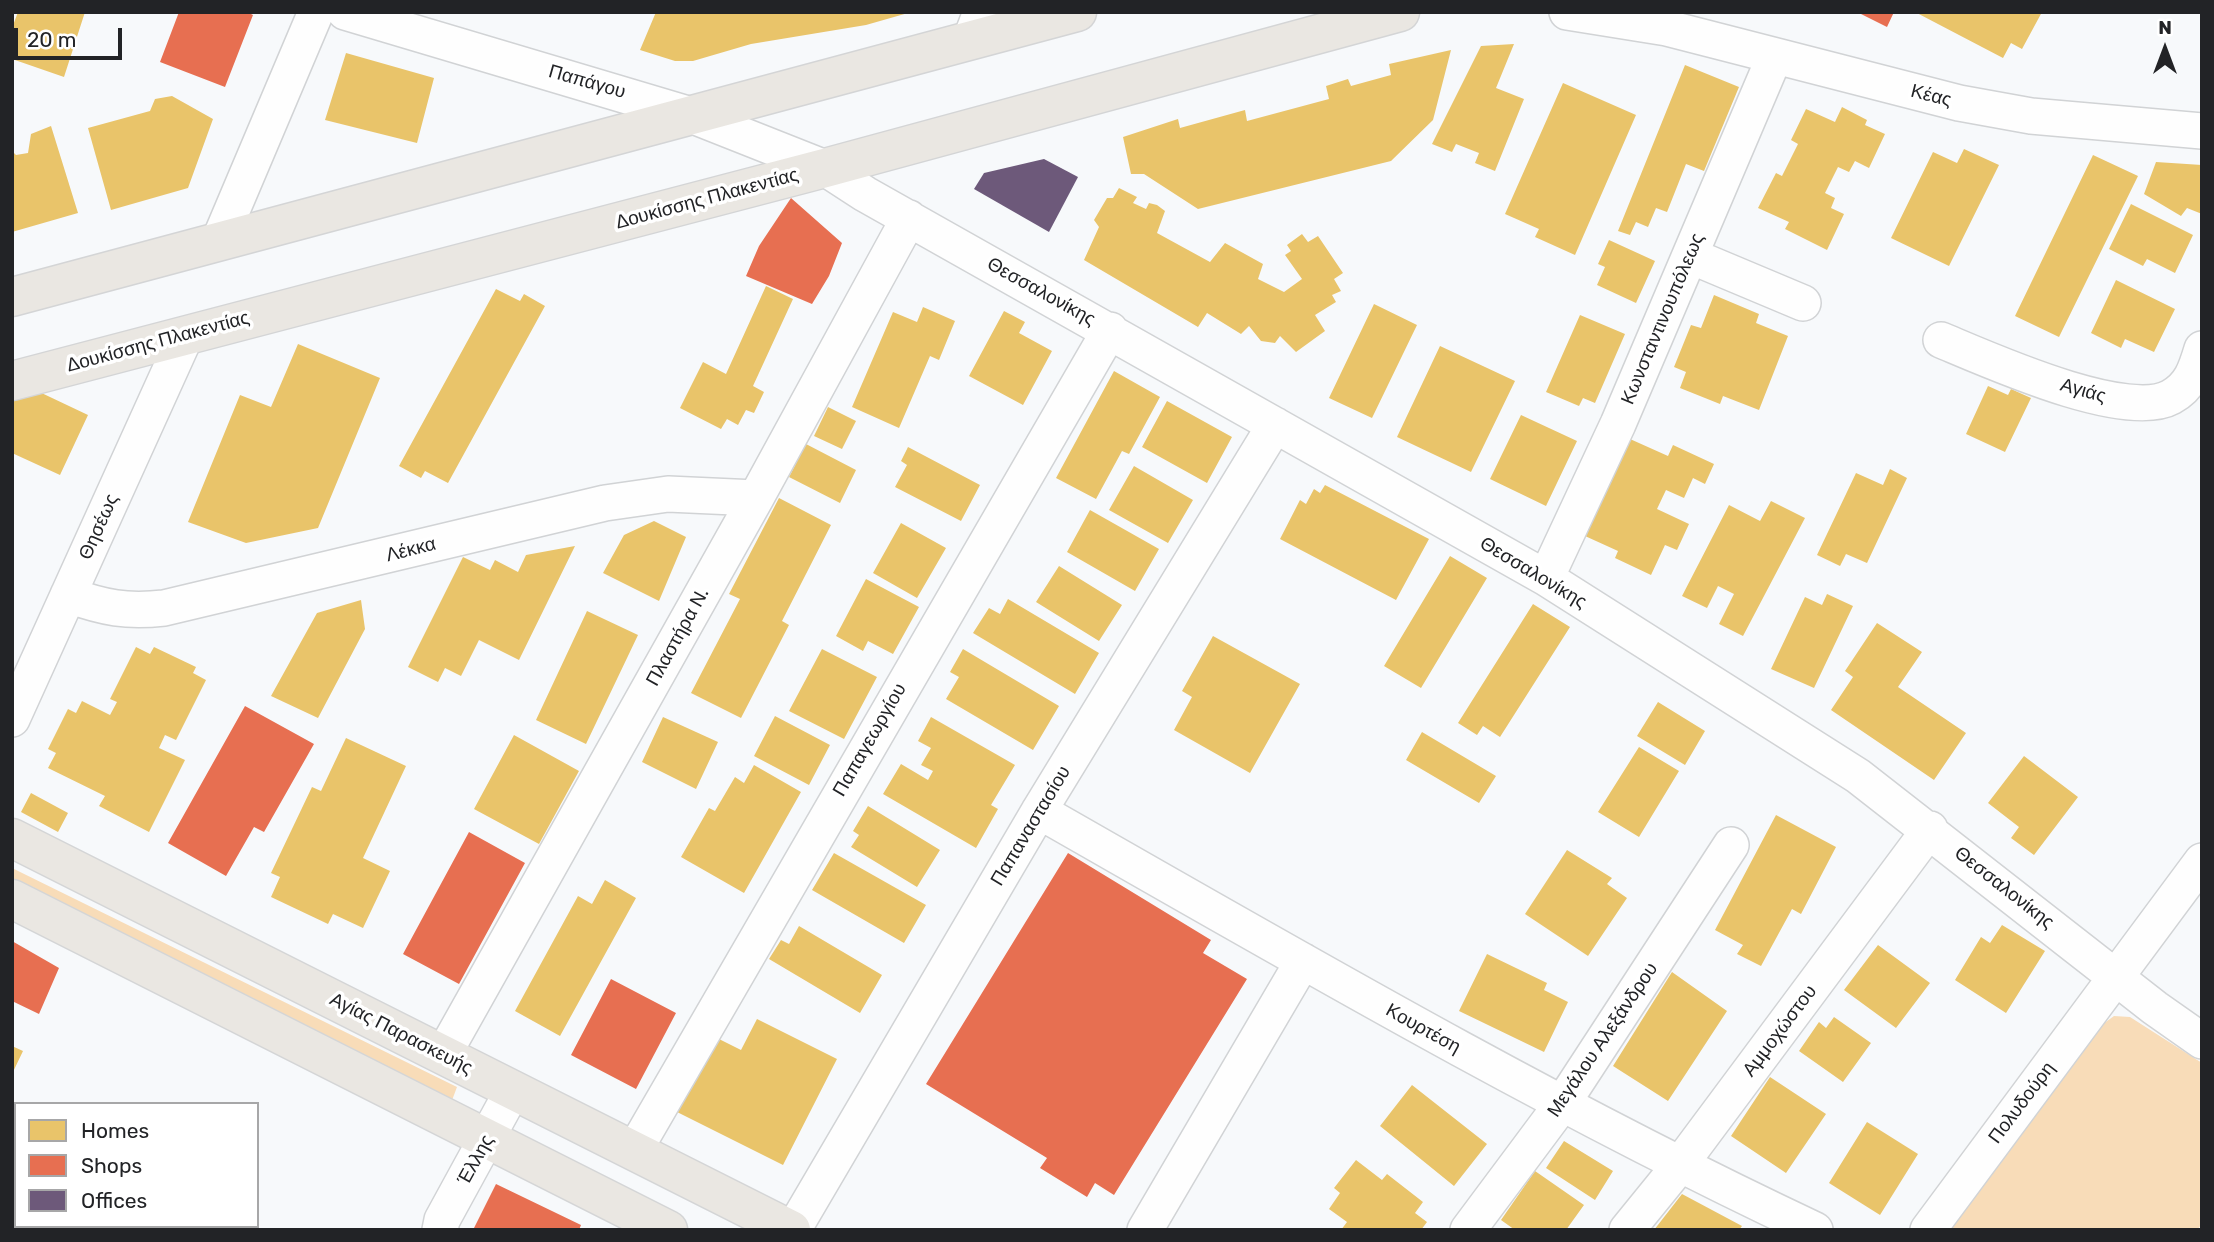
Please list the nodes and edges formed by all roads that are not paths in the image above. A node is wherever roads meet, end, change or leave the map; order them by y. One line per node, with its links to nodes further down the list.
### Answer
1 (316, 12): 13 (street)
2 (345, 12): 9 (street, Παπάγου)
3 (1077, 12): 7 (main road)
4 (1401, 12): 11 (main road, Δουκίσσης Πλακεντίας)
5 (1567, 12): 6 (street, Κέας)
6 (1680, 22): 8 (street, Κέας)
7 (975, 27): 9 (main road)
8 (1774, 58): 10 (street, Κέας); 14 (street, Κωνσταντινουπόλεως)
9 (691, 115): 11 (street, Παπάγου); 13 (main road)
10 (2202, 131)
11 (825, 168): 12 (street, Θεσσαλονίκης); 18 (main road, Δουκίσσης Πλακεντίας)
12 (909, 218): 17 (street, Θεσσαλονίκης); 23 (street, Πλαστήρα Ν.)
13 (219, 242): 15 (main road)
14 (1691, 256): 16 (street); 24 (street, Κωνσταντινουπόλεως)
15 (12, 297)
16 (1802, 303)
17 (1110, 330): 22 (street, Θεσσαλονίκης); 40 (street, Παπαγεωργίου)
18 (186, 335): 21 (main road, Δουκίσσης Πλακεντίας); 25 (street, Θησέως)
19 (1941, 340): 20 (street, Αγιάς)
20 (2202, 349)
21 (12, 381)
22 (1275, 425): 24 (street, Θεσσαλονίκης); 27 (street, Παπαναστασίου)
23 (756, 498): 25 (street, Λέκκα); 36 (street, Πλαστήρα Ν.)
24 (1546, 578): 28 (street, Θεσσαλονίκης)
25 (68, 595): 26 (street, Θησέως)
26 (12, 719)
27 (1039, 811): 33 (street, Κουρτέση); 44 (street, Παπαναστασίου)
28 (1930, 829): 34 (street, Θεσσαλονίκης); 41 (street, Αμμοχώστου)
29 (12, 838): 36 (main road, Αγίας Παρασκευής)
30 (1731, 845): 38 (street, Μεγάλου Αλεξάνδρου)
31 (2202, 861): 34 (street, Πολυδούρη)
32 (12, 899): 39 (main road)
33 (1303, 961): 38 (street, Κουρτέση); 45 (street)
34 (2116, 977): 35 (street, Θεσσαλονίκης); 49 (street, Πολυδούρη)
35 (2202, 1041)
36 (443, 1055): 37 (main road, Αγίας Παρασκευής)
37 (513, 1090): 39 (street, Έλλης); 40 (main road, Αγίας Παρασκευής)
38 (1562, 1104): 41 (street, Κουρτέση); 46 (street, Μεγάλου Αλεξάνδρου)
39 (488, 1139): 42 (street, Έλλης); 43 (main road)
40 (634, 1151): 44 (main road, Αγίας Παρασκευής)
41 (1679, 1166): 47 (street, Αμμοχώστου); 48 (street, Κουρτέση)
42 (440, 1230)
43 (668, 1230)
44 (792, 1230)
45 (1145, 1230)
46 (1468, 1230)
47 (1627, 1230)
48 (1815, 1230)
49 (1928, 1230)

